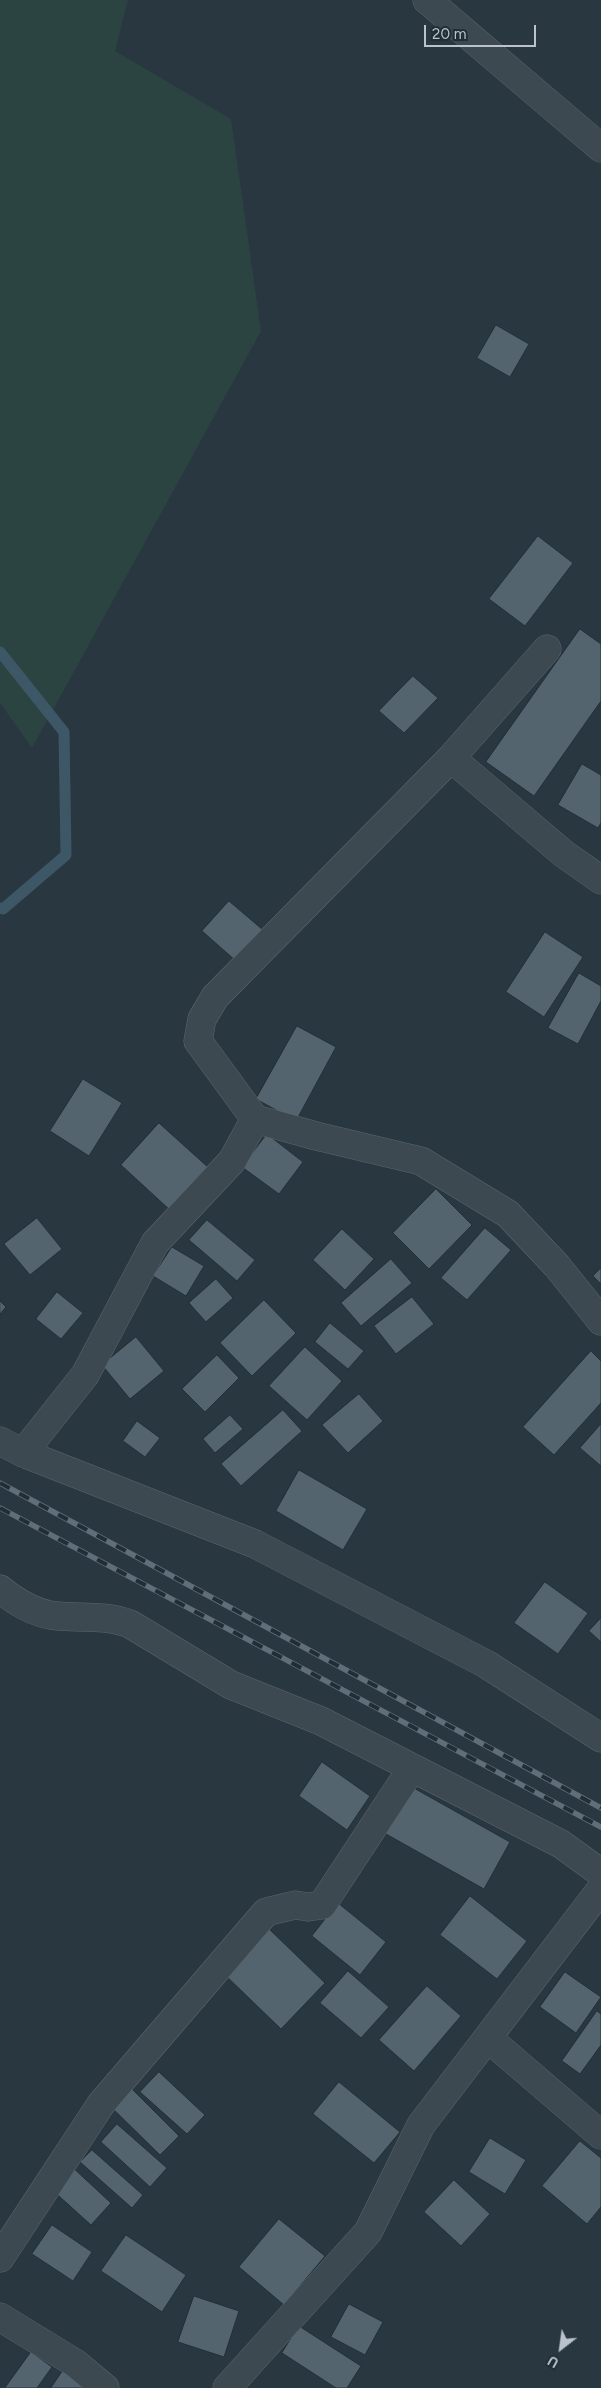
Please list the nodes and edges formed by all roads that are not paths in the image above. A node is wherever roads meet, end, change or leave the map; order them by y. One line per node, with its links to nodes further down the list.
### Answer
1 (427, 0): 2 (street)
2 (601, 148)
3 (547, 649): 4 (street)
4 (451, 758): 5 (street); 6 (street)
5 (601, 880)
6 (255, 1118): 7 (street); 8 (street)
7 (601, 1321)
8 (11, 1447): 10 (street)
9 (0, 1590): 11 (street)
10 (601, 1738)
11 (412, 1768): 12 (street); 16 (street)
12 (601, 1873)
13 (598, 1899): 14 (street)
14 (489, 2039): 15 (street); 19 (street)
15 (601, 2135)
16 (0, 2258)
17 (0, 2317): 18 (street)
18 (105, 2388)
19 (227, 2388)

